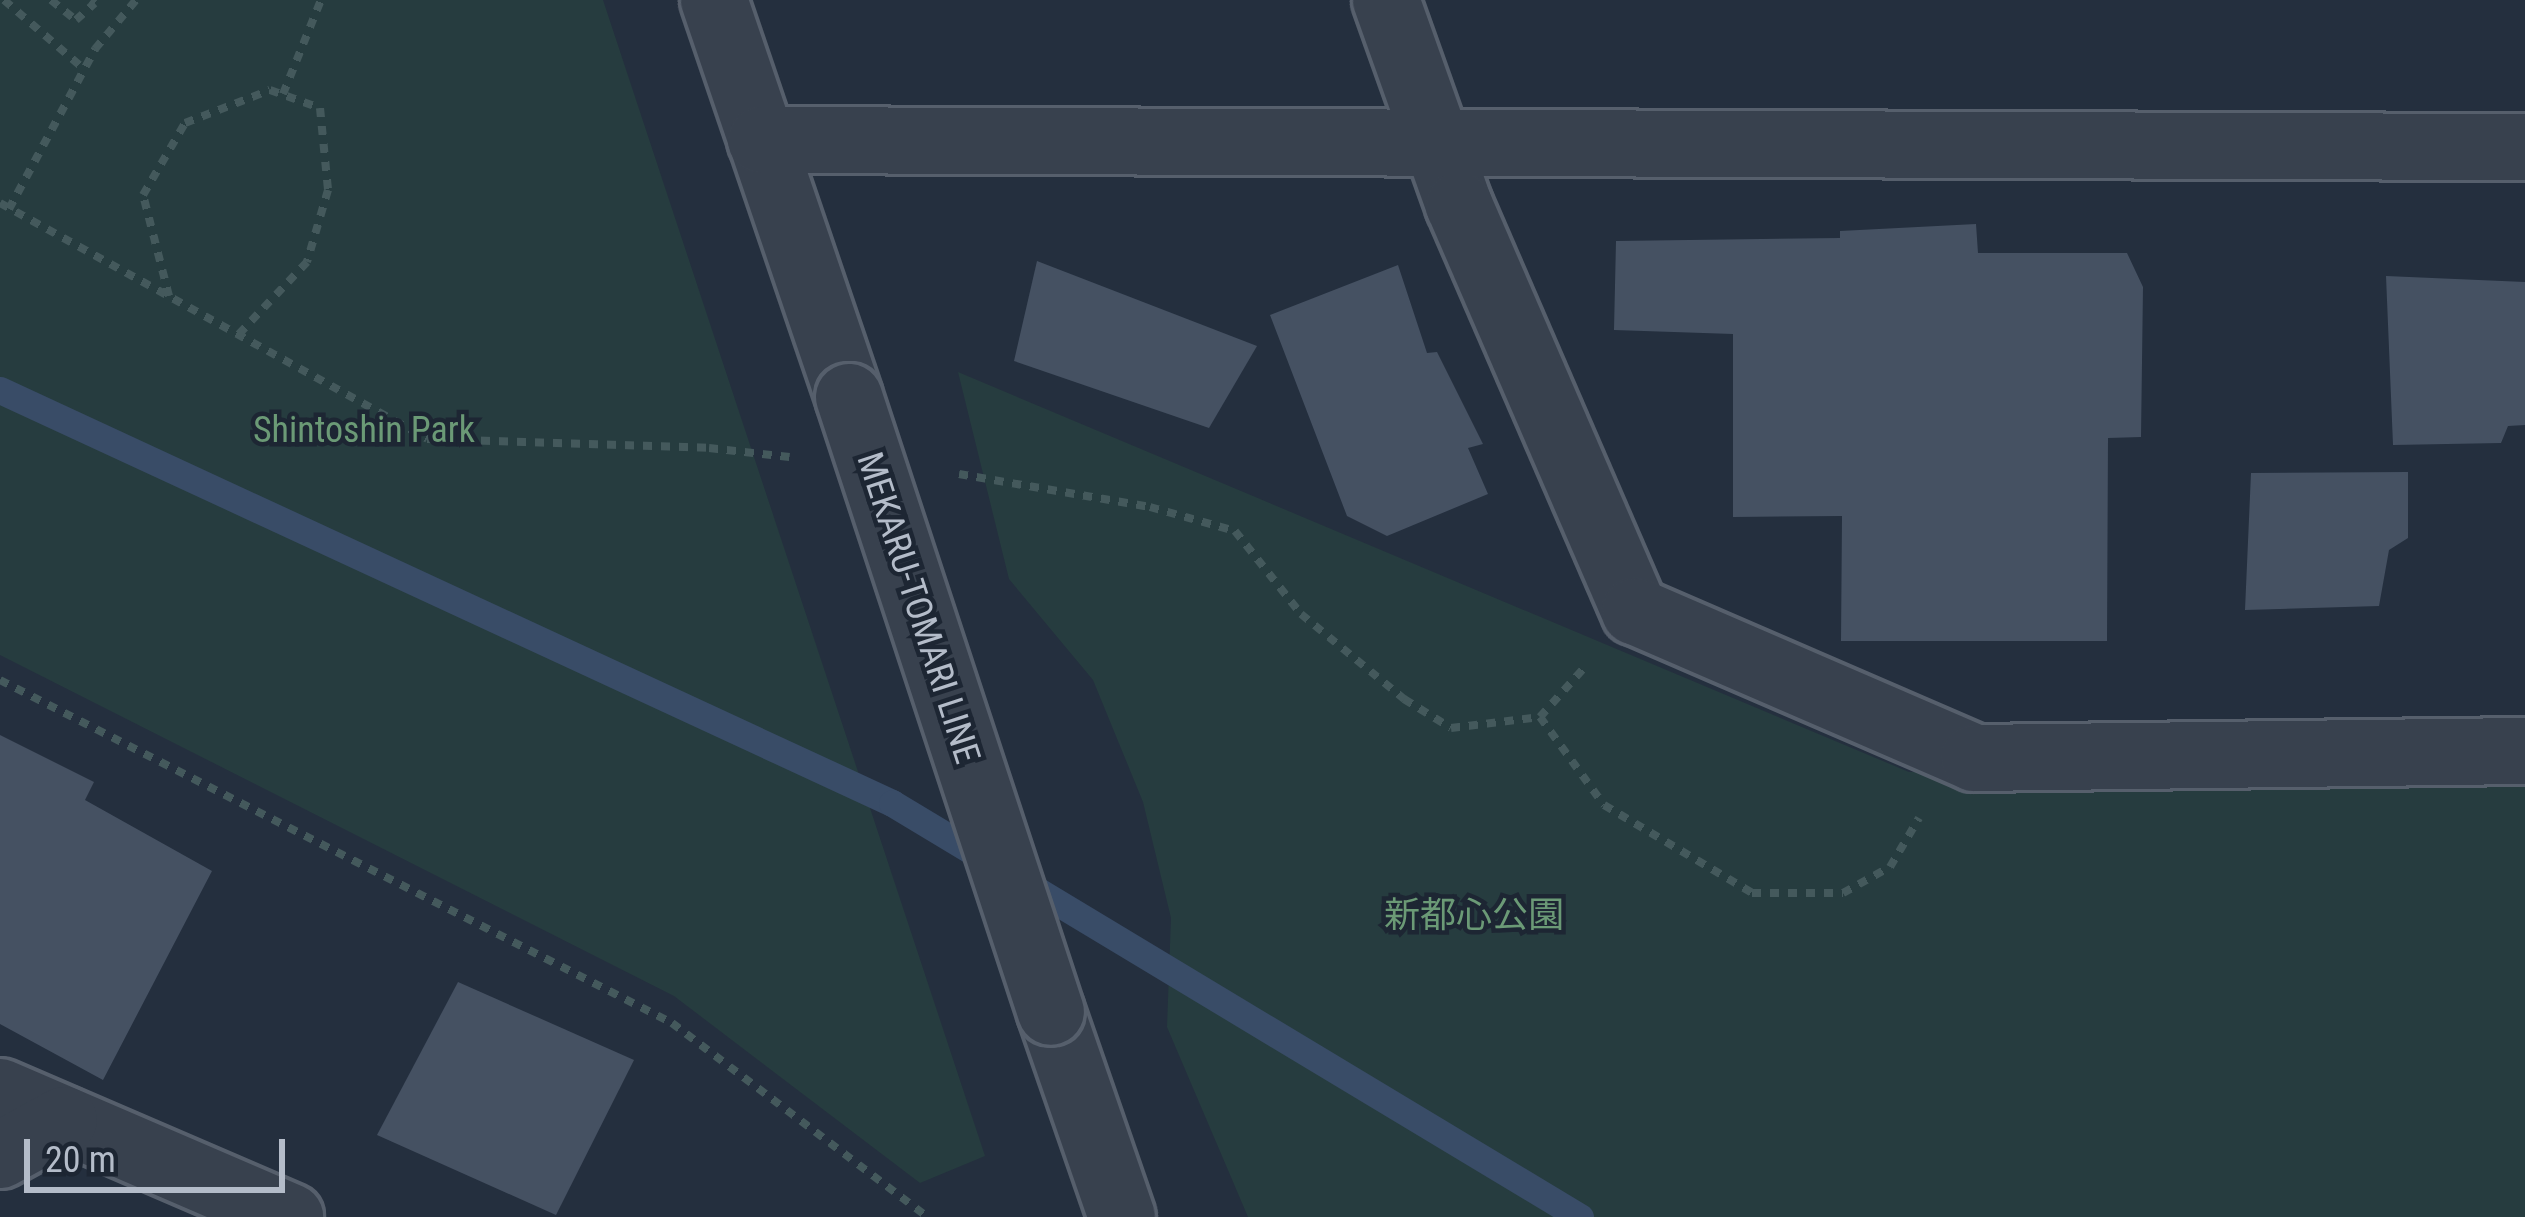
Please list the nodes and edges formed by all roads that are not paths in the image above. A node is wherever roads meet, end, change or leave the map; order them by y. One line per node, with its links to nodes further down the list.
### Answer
1 (714, 0): 3 (street, MEKARU-TOMARI LINE)
2 (1386, 0): 4 (street)
3 (761, 140): 4 (street); 11 (street, MEKARU-TOMARI LINE, bridge)
4 (1433, 142): 5 (street); 6 (street)
5 (2525, 147)
6 (2525, 751)
7 (0, 1092): 8 (street)
8 (64, 1120): 9 (street); 10 (street)
9 (0, 1155)
10 (290, 1217)
11 (1122, 1217)

